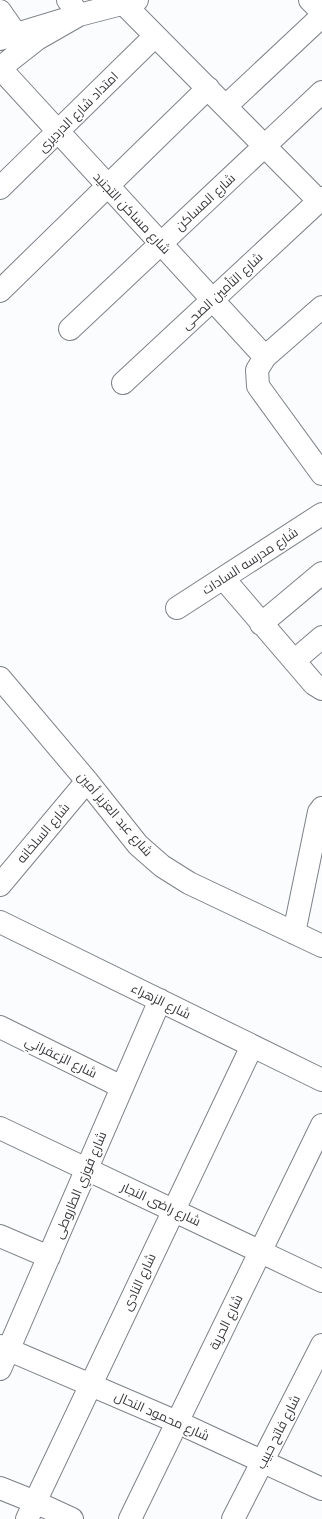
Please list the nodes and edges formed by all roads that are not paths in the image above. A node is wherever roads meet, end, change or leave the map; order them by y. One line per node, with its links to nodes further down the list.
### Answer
1 (310, 0): 5 (street)
2 (130, 2): 3 (street); 8 (street)
3 (74, 7): 7 (street); 9 (street)
4 (0, 11): 7 (street)
5 (322, 12)
6 (322, 16): 12 (street)
7 (8, 36)
8 (155, 36): 10 (street); 13 (street, امتداد شارع الدرديرى)
9 (0, 68): 13 (street, شارع مساكن التجنيد)
10 (208, 88): 12 (street); 15 (street)
11 (322, 92): 14 (street, شارع المساكن)
12 (226, 106): 14 (street)
13 (57, 132): 15 (street, شارع مساكن التجنيد); 16 (street, امتداد شارع الدرديرى)
14 (264, 146): 17 (street); 18 (street, شارع المساكن)
15 (108, 186): 18 (street, شارع مساكن التجنيد); 19 (street)
16 (0, 188)
17 (318, 207): 20 (street, شارع التأمين الصحى)
18 (161, 244): 20 (street, شارع مساكن التجنيد); 22 (street, شارع المساكن)
19 (0, 291)
20 (213, 300): 23 (street, شارع مساكن التجنيد); 24 (street, شارع التأمين الصحى)
21 (322, 307): 23 (street)
22 (70, 328)
23 (265, 356): 25 (street)
24 (123, 383)
25 (322, 474)
26 (322, 514): 28 (street, شارع مدرسه السادات)
27 (322, 573): 30 (street)
28 (223, 578): 29 (street, شارع مدرسه السادات); 30 (street)
29 (178, 608)
30 (261, 624): 32 (street)
31 (322, 637): 32 (street)
32 (294, 661): 33 (street)
33 (322, 689)
34 (4, 691): 35 (street, شارع عبد العزيز أمين)
35 (87, 782): 37 (street, شارع السلخانه); 39 (street, شارع عبد العزيز أمين)
36 (321, 811): 39 (street)
37 (0, 885)
38 (0, 922): 41 (street, شارع الزهراء)
39 (294, 933): 40 (street, شارع عبد العزيز أمين)
40 (322, 946)
41 (160, 1000): 43 (street, شارع الزهراء); 45 (street, شارع فوزي الطاروطى)
42 (0, 1027): 45 (street, شارع الزعفراني)
43 (252, 1046): 44 (street, شارع الزهراء); 49 (street, شارع النادى)
44 (322, 1080)
45 (122, 1087): 48 (street, شارع فوزي الطاروطى)
46 (322, 1124): 51 (street, شارع الحرية)
47 (0, 1128): 48 (street, شارع راضى النجار)
48 (87, 1169): 49 (street, شارع راضى النجار); 52 (street, شارع فوزي الطاروطى)
49 (173, 1210): 51 (street, شارع راضى النجار); 57 (street, شارع النادى)
50 (0, 1236): 52 (street)
51 (260, 1251): 53 (street, شارع راضى النجار); 58 (street, شارع الحرية)
52 (49, 1257): 55 (street, شارع فوزي الطاروطى)
53 (322, 1281)
54 (322, 1345): 59 (street, شارع فاتح حبيب)
55 (4, 1348): 56 (street, شارع فوزي الطاروطى); 57 (street, شارع محمود النحال)
56 (0, 1370)
57 (90, 1385): 58 (street, شارع محمود النحال); 62 (street, شارع النادى)
58 (177, 1422): 59 (street, شارع محمود النحال); 64 (street, شارع الحرية)
59 (263, 1462): 61 (street, شارع محمود النحال); 65 (street, شارع فاتح حبيب)
60 (0, 1488): 62 (street)
61 (322, 1489)
62 (31, 1510): 63 (street)
63 (72, 1519)
64 (130, 1519)
65 (234, 1519)

